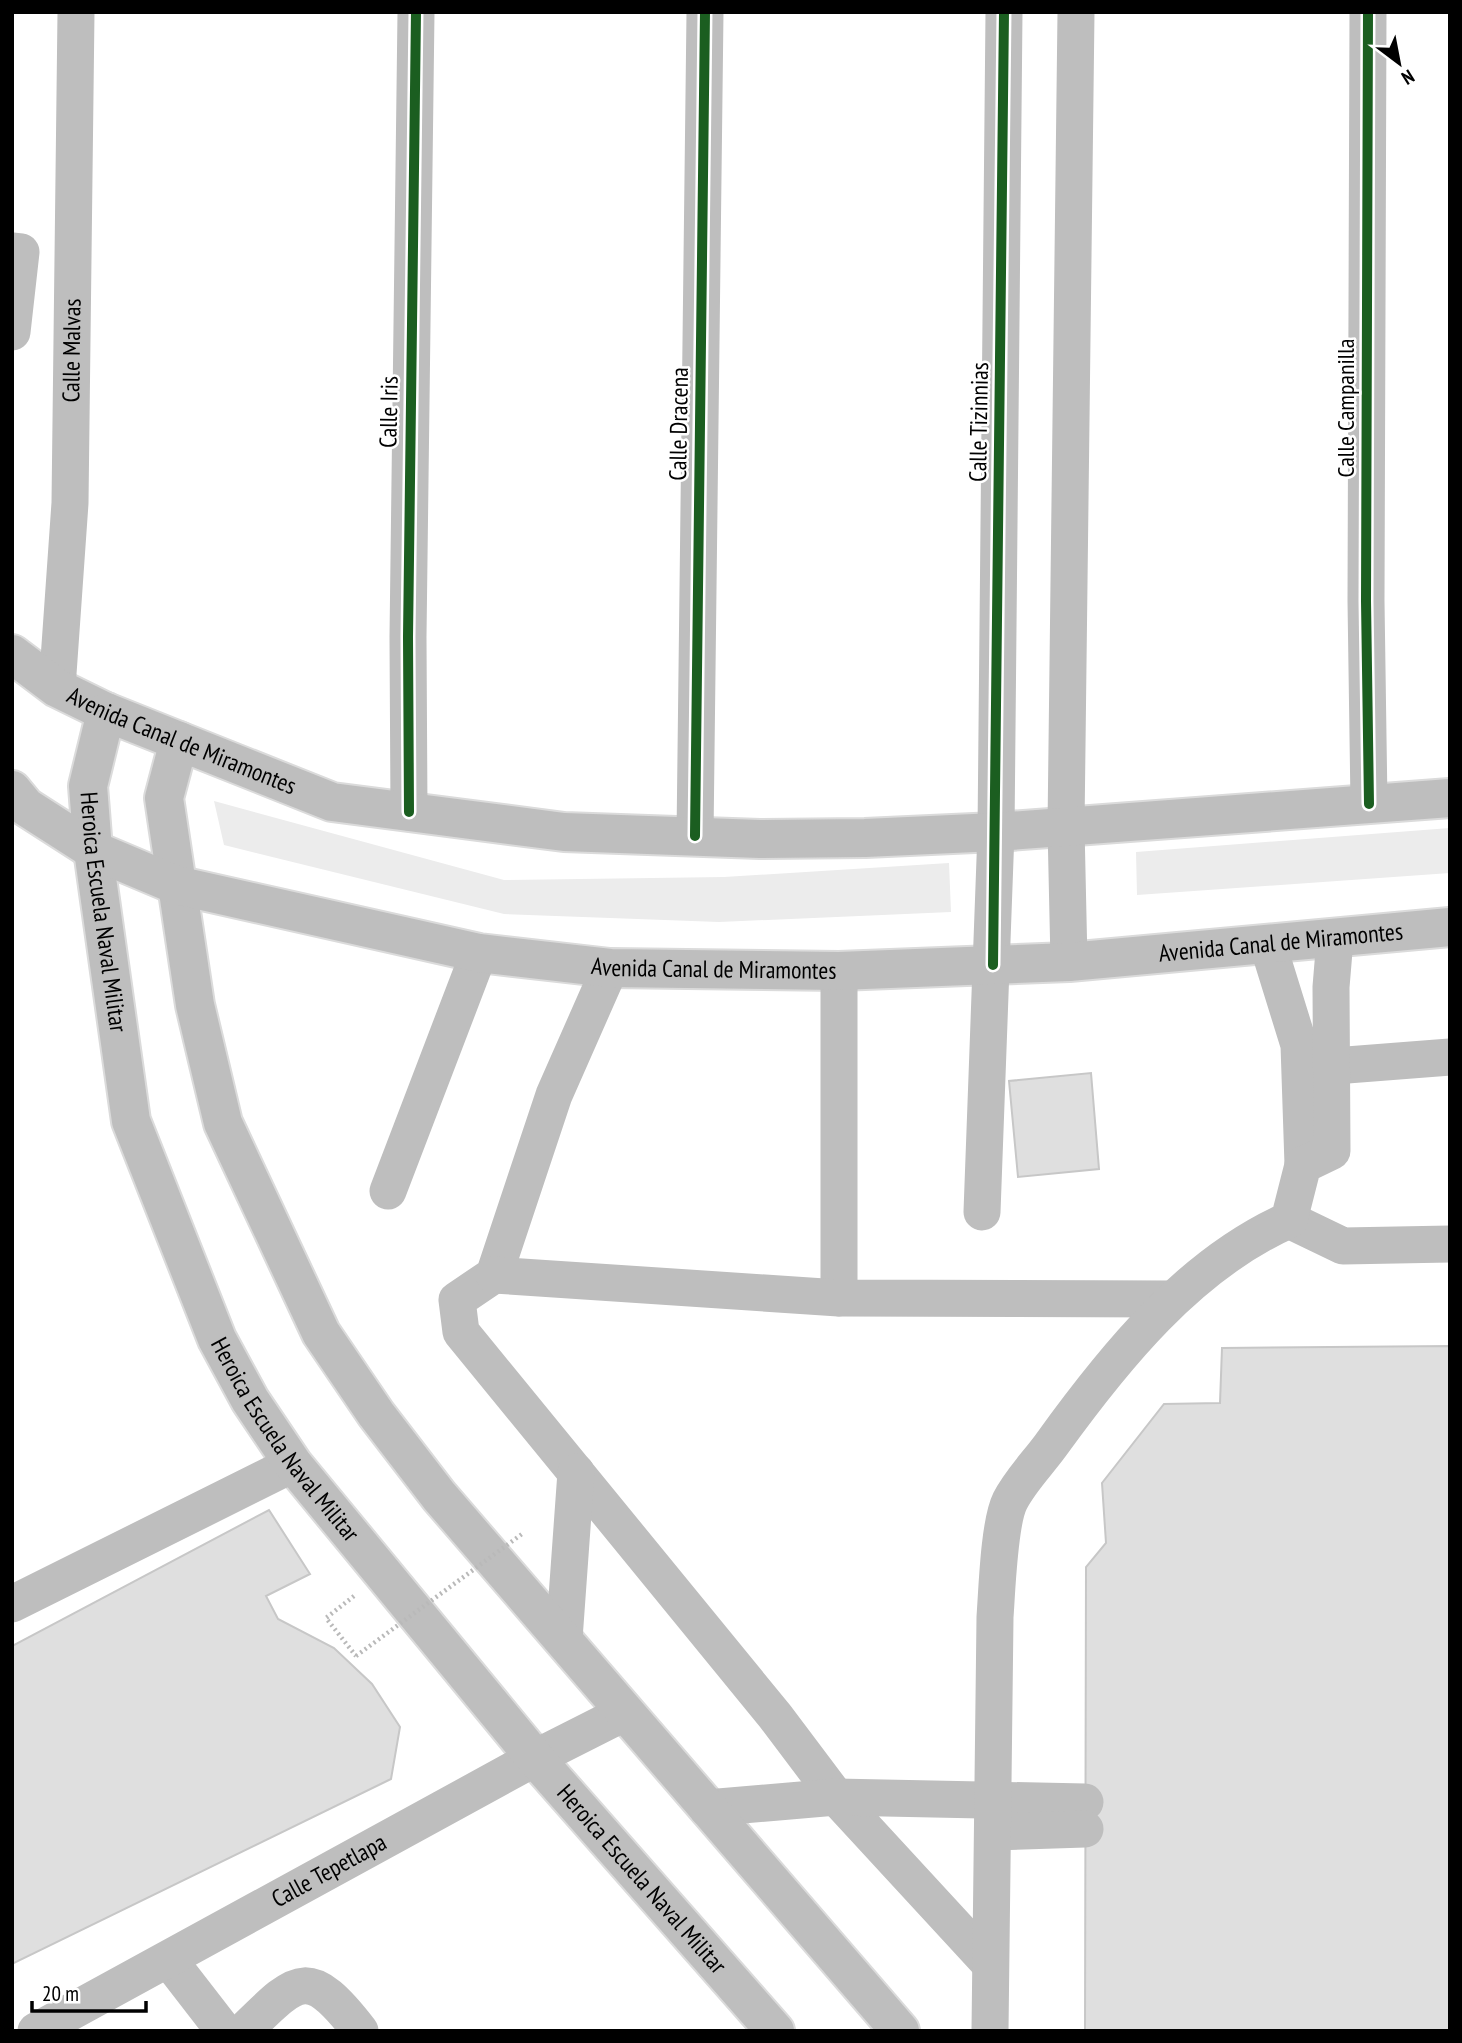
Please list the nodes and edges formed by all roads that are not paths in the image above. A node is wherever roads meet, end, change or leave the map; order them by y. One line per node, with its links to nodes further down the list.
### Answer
1 (76, 12): 10 (street, Calle Malvas)
2 (416, 12): 16 (street, Calle Iris)
3 (705, 12): 19 (street, Calle Dracena)
4 (1004, 12): 18 (street, Calle Tizinnias)
5 (1076, 12): 17 (street)
6 (1368, 12): 14 (street, Calle Campanilla)
7 (12, 251): 8 (street)
8 (12, 332)
9 (12, 653): 10 (main road, Avenida Canal de Miramontes)
10 (57, 688): 11 (main road, Avenida Canal de Miramontes)
11 (106, 712): 12 (main road, Avenida Canal de Miramontes); 20 (main road, Heroica Escuela Naval Militar)
12 (179, 741): 16 (main road, Avenida Canal de Miramontes); 21 (main road)
13 (1450, 798): 14 (main road, Avenida Canal de Miramontes)
14 (1369, 804): 17 (main road, Avenida Canal de Miramontes)
15 (17, 805): 20 (main road, Avenida Canal de Miramontes)
16 (408, 812): 19 (main road, Avenida Canal de Miramontes)
17 (1066, 827): 18 (main road, Avenida Canal de Miramontes); 26 (street)
18 (996, 832): 19 (main road, Avenida Canal de Miramontes); 27 (street, Calle Tizinnias)
19 (695, 836)
20 (93, 850): 21 (main road, Avenida Canal de Miramontes); 40 (main road, Heroica Escuela Naval Militar)
21 (176, 886): 25 (main road, Avenida Canal de Miramontes); 43 (main road)
22 (1450, 927): 23 (main road, Avenida Canal de Miramontes)
23 (1335, 939): 24 (main road, Avenida Canal de Miramontes); 31 (street)
24 (1268, 945): 26 (main road, Avenida Canal de Miramontes); 32 (street)
25 (479, 953): 28 (main road, Avenida Canal de Miramontes); 33 (street)
26 (1069, 962): 27 (main road, Avenida Canal de Miramontes)
27 (993, 965): 29 (main road, Avenida Canal de Miramontes); 34 (street, Calle Tizinnias)
28 (610, 968): 29 (main road, Avenida Canal de Miramontes); 37 (street)
29 (839, 971): 38 (street)
30 (1450, 1057): 31 (street)
31 (1334, 1066): 32 (street)
32 (1317, 1158): 35 (street)
33 (388, 1191)
34 (982, 1212)
35 (1289, 1220): 36 (street); 39 (street)
36 (1450, 1244)
37 (494, 1275): 38 (street); 41 (street)
38 (839, 1298): 39 (street)
39 (1173, 1299): 48 (street)
40 (293, 1464): 42 (street); 45 (main road, Heroica Escuela Naval Militar)
41 (576, 1472): 43 (street); 46 (street)
42 (12, 1604)
43 (564, 1639): 44 (main road)
44 (624, 1713): 45 (street, Calle Tepetlapa); 47 (main road)
45 (535, 1758): 50 (street, Calle Tepetlapa); 56 (main road, Heroica Escuela Naval Militar)
46 (836, 1797): 47 (street); 48 (street); 51 (street)
47 (707, 1808): 57 (main road)
48 (994, 1816): 49 (street); 51 (street)
49 (1085, 1816)
50 (169, 1960): 52 (street, Calle Tepetlapa); 53 (street)
51 (989, 1963): 58 (street)
52 (36, 2031)
53 (224, 2031)
54 (244, 2031): 55 (street)
55 (359, 2031)
56 (775, 2031)
57 (900, 2031)
58 (989, 2031)

